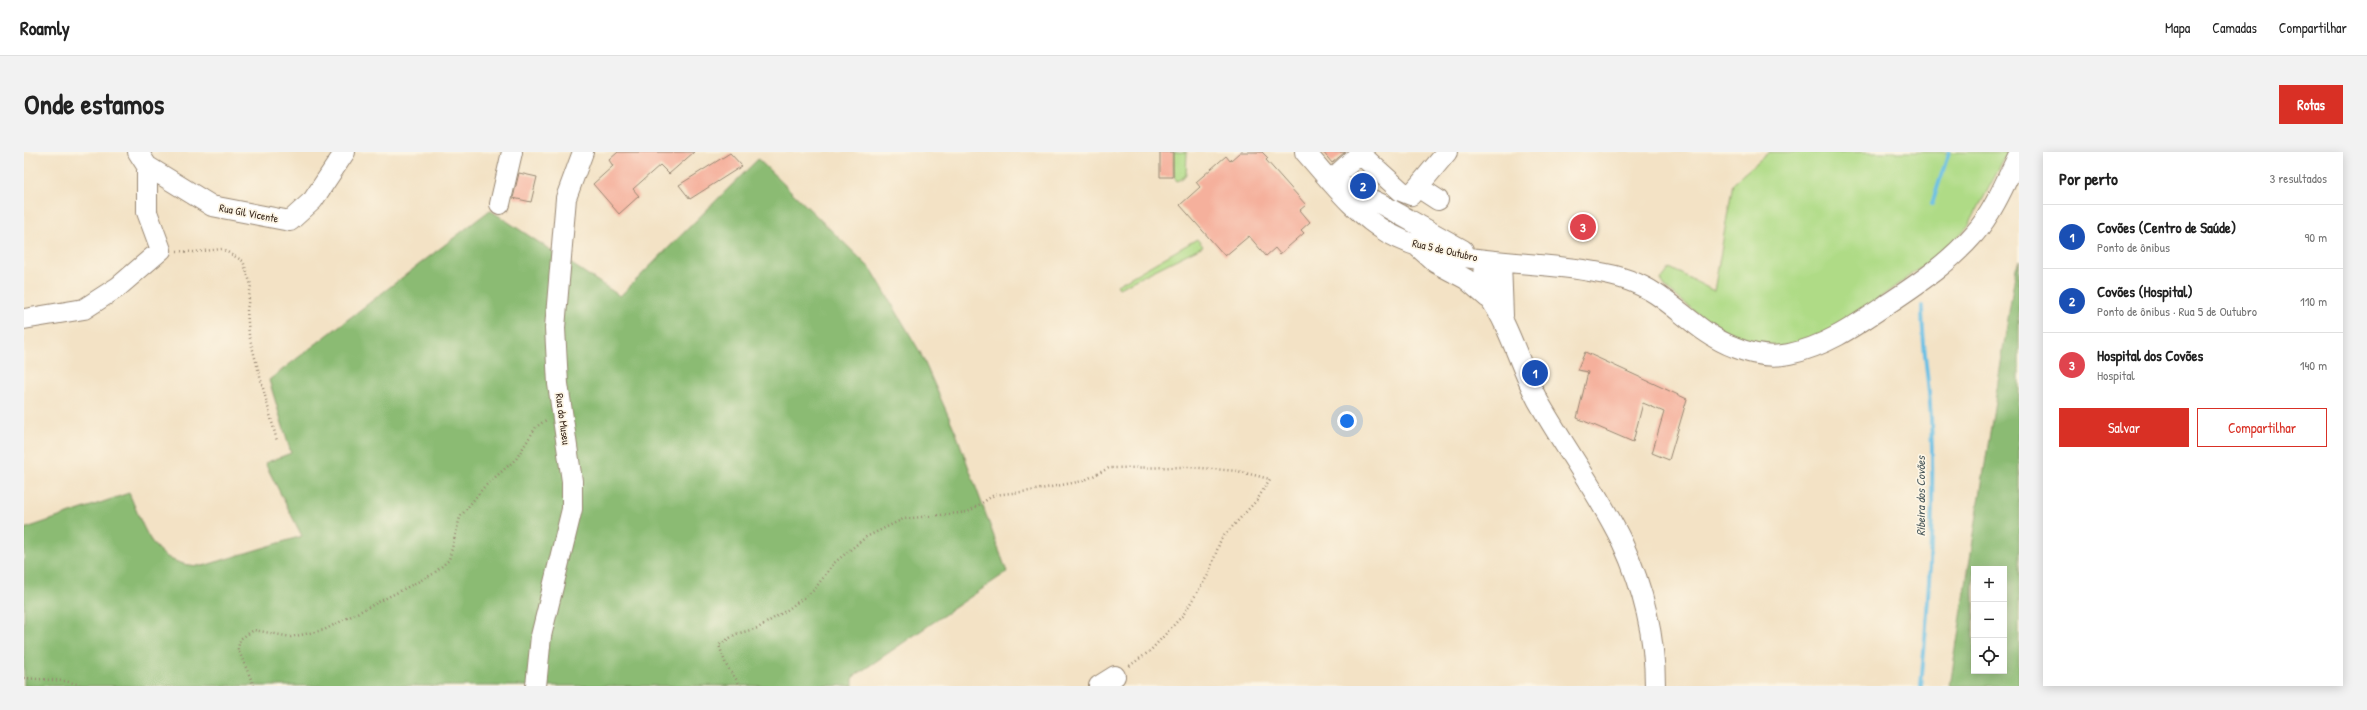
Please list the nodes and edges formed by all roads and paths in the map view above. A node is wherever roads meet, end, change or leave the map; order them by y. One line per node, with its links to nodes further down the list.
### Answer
1 (344, 152): 8 (street, Rua Gil Vicente)
2 (512, 152): 12 (street)
3 (583, 152): 19 (street, Rua do Museu)
4 (1305, 152): 9 (street, Rua 5 de Outubro)
5 (1447, 152): 10 (street)
6 (1360, 154): 9 (street); 10 (street)
7 (2019, 154): 15 (street, Rua 5 de Outubro)
8 (142, 159): 14 (street)
9 (1330, 181): 13 (street, Rua 5 de Outubro); 15 (street)
10 (1418, 187): 11 (street)
11 (1438, 200)
12 (500, 204)
13 (1417, 246): 15 (street, Rua 5 de Outubro); 16 (street)
14 (161, 250): 17 (street); 20 (path)
15 (1488, 260): 16 (street); 18 (street)
16 (1489, 299): 18 (street)
17 (24, 319)
18 (1504, 322): 27 (street)
19 (562, 410): 24 (path); 25 (street, Rua do Museu)
20 (277, 441)
21 (24, 678): 23 (path)
22 (1107, 681): 26 (path)
23 (84, 686)
24 (254, 686)
25 (536, 686)
26 (741, 686)
27 (1655, 686)

